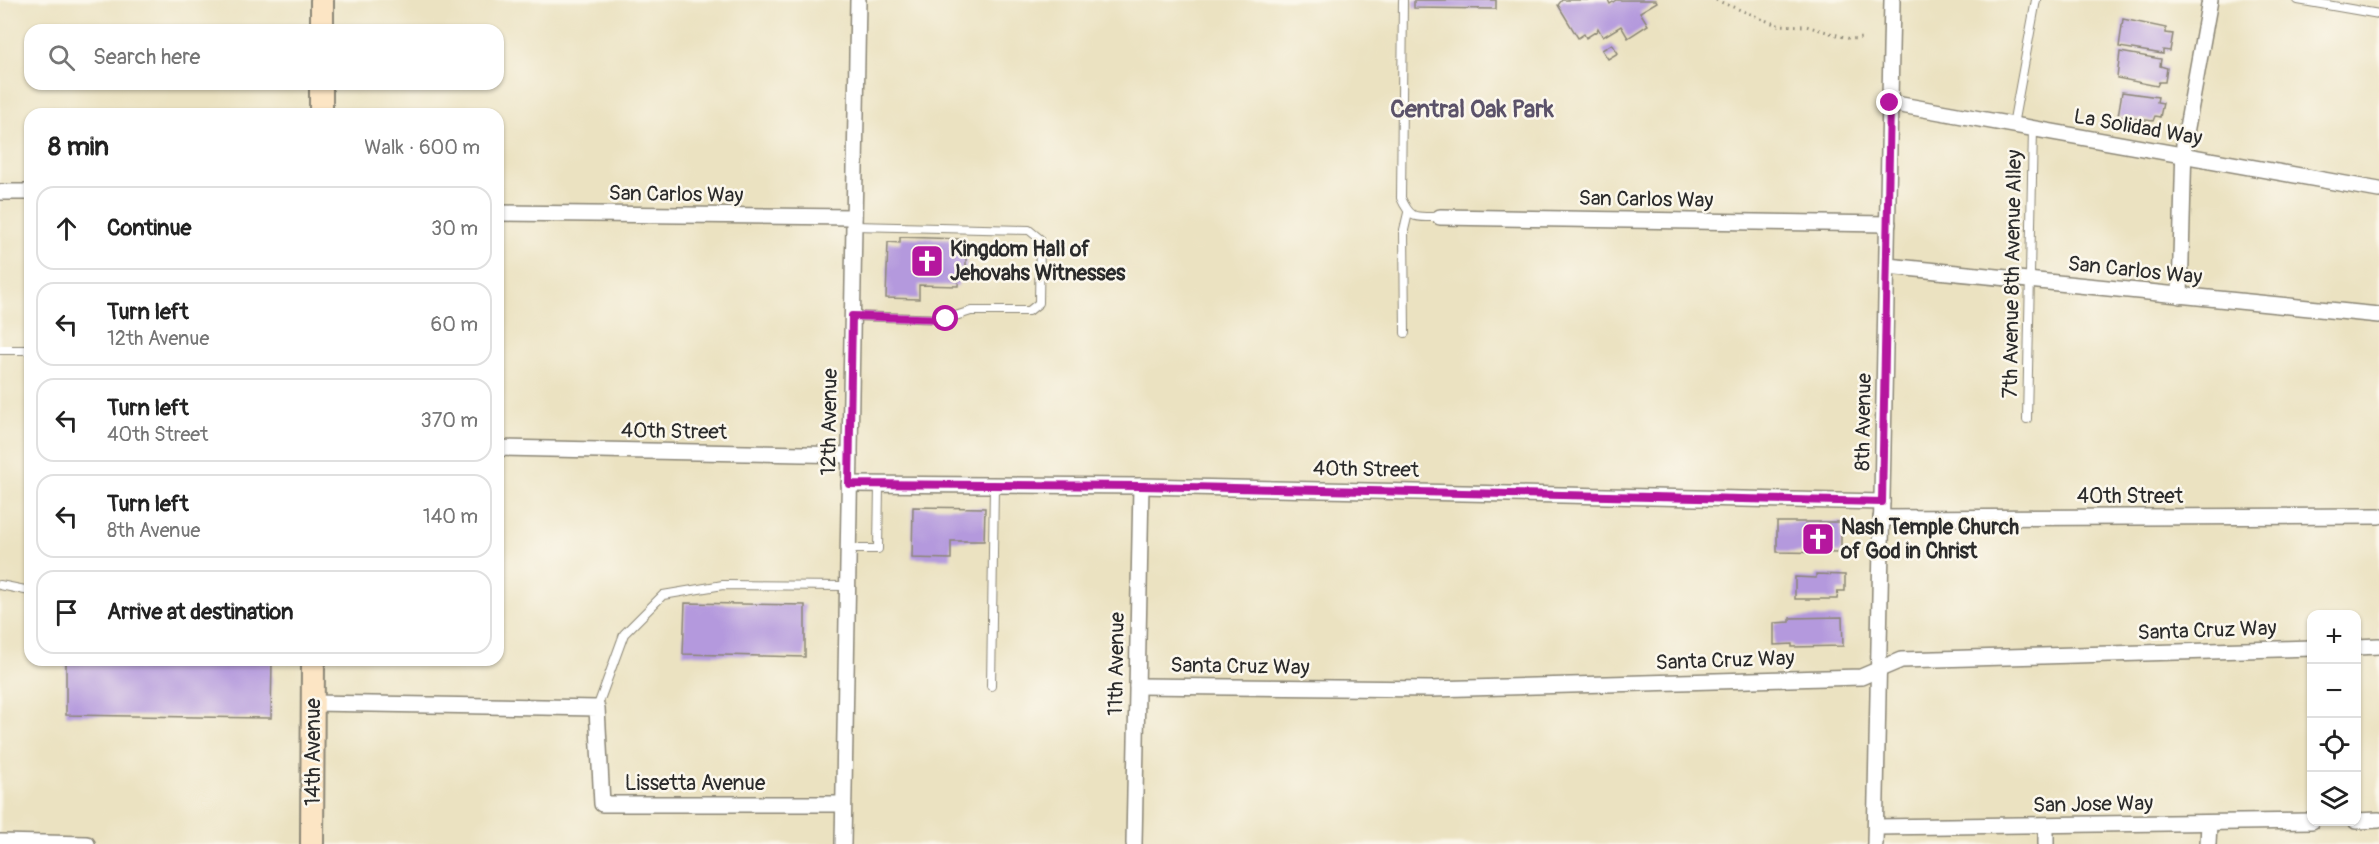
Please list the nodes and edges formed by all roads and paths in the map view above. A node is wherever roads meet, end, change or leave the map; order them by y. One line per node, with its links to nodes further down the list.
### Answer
1 (322, 0): 10 (street)
2 (858, 0): 24 (street, 12th Avenue)
3 (1403, 0): 22 (lane)
4 (1716, 0): 11 (path)
5 (1892, 0): 13 (street, 8th Avenue)
6 (2036, 0): 15 (lane, 7th Avenue 8th Avenue Alley)
7 (2210, 0): 17 (street)
8 (2298, 0): 9 (lane)
9 (2379, 14)
10 (322, 24)
11 (1863, 38)
12 (321, 90): 14 (street)
13 (1890, 103): 15 (street, La Solidad Way); 25 (street, 8th Avenue)
14 (321, 108)
15 (2013, 125): 16 (street, La Solidad Way)
16 (2033, 129): 17 (street, La Solidad Way); 27 (lane, 7th Avenue 8th Avenue Alley)
17 (2184, 157): 18 (street, La Solidad Way); 28 (street)
18 (2379, 190)
19 (0, 192): 20 (street)
20 (24, 192)
21 (504, 213): 24 (street, San Carlos Way)
22 (1408, 213): 23 (lane); 31 (lane)
23 (1440, 217): 25 (street, San Carlos Way)
24 (854, 222): 30 (street, 12th Avenue); 30 (lane)
25 (1888, 224): 26 (street, 8th Avenue)
26 (1887, 266): 27 (street, San Carlos Way); 41 (street, 8th Avenue)
27 (2030, 280): 28 (street, San Carlos Way); 34 (lane, 7th Avenue 8th Avenue Alley)
28 (2180, 296): 29 (street, San Carlos Way)
29 (2379, 315)
30 (852, 316): 36 (street, 12th Avenue)
31 (1404, 333)
32 (24, 350): 33 (lane)
33 (0, 352)
34 (2028, 419)
35 (504, 448): 36 (street, 40th Street)
36 (850, 455): 37 (street, 12th Avenue)
37 (849, 484): 38 (street, 40th Street); 44 (street, 12th Avenue)
38 (879, 485): 39 (street, 40th Street); 44 (lane)
39 (994, 486): 40 (street, 40th Street); 53 (lane)
40 (1141, 486): 41 (street, 40th Street); 54 (street, 11th Avenue)
41 (1882, 502): 43 (street, 8th Avenue)
42 (2379, 516): 43 (street, 40th Street)
43 (1881, 519): 52 (street, 8th Avenue)
44 (847, 549): 46 (street, 12th Avenue)
45 (0, 585): 47 (lane)
46 (847, 586): 56 (lane); 57 (street, 12th Avenue)
47 (24, 590)
48 (2361, 646): 49 (street)
49 (2379, 646)
50 (2307, 648): 52 (street, Santa Cruz Way)
51 (313, 666): 55 (street, 14th Avenue)
52 (1879, 668): 54 (street, Santa Cruz Way); 63 (street, 8th Avenue)
53 (991, 686)
54 (1137, 686): 68 (street, 11th Avenue)
55 (313, 703): 56 (street); 66 (street, 14th Avenue)
56 (597, 708): 57 (street, Lissetta Avenue)
57 (843, 804): 67 (street, 12th Avenue)
58 (2361, 820): 59 (street)
59 (2379, 820)
60 (2307, 821): 61 (street, San Jose Way)
61 (2210, 823): 62 (street, San Jose Way); 71 (street)
62 (2046, 826): 63 (street, San Jose Way); 70 (street)
63 (1876, 827): 69 (street, 8th Avenue)
64 (0, 843): 65 (street)
65 (87, 844)
66 (312, 844)
67 (843, 844)
68 (1134, 844)
69 (1875, 844)
70 (2046, 844)
71 (2208, 844)

